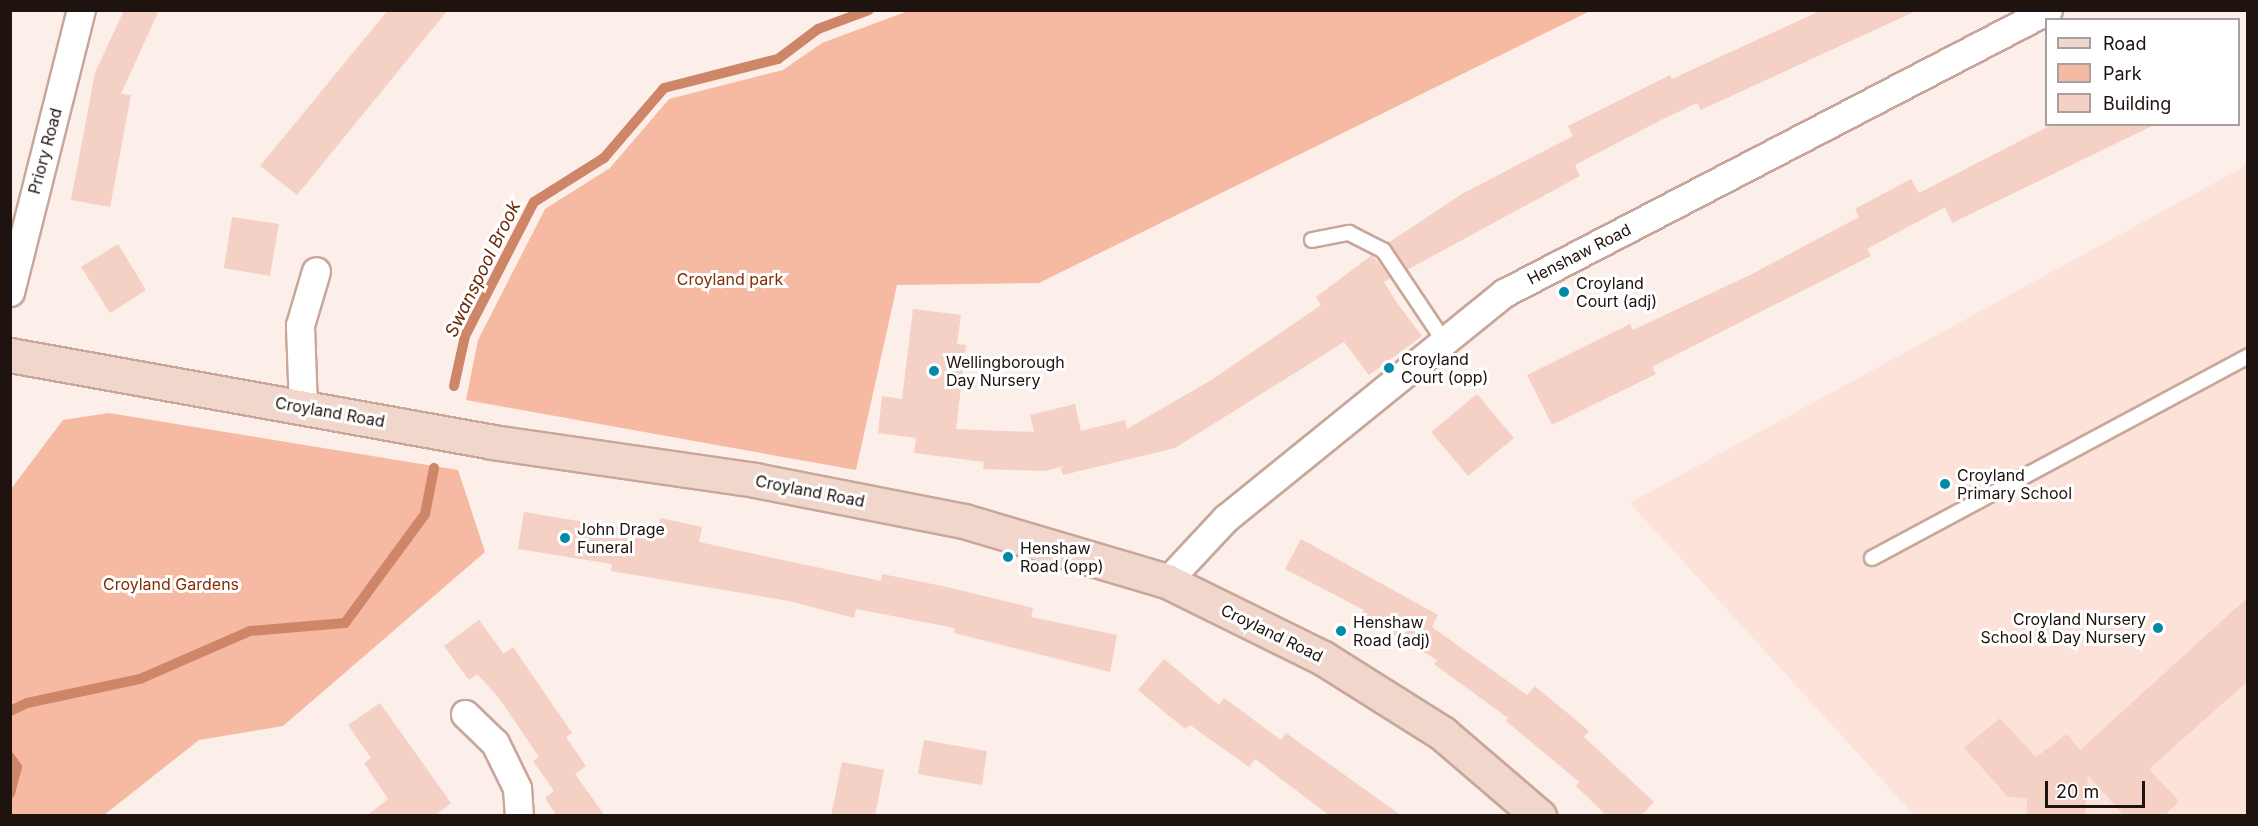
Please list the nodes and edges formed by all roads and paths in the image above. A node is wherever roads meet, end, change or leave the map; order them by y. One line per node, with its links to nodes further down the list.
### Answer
1 (81, 10): 5 (street, Priory Road)
2 (2048, 10): 6 (street, Henshaw Road)
3 (1312, 240): 6 (lane)
4 (316, 272): 9 (street)
5 (10, 292)
6 (1444, 342): 11 (street, Henshaw Road)
7 (10, 356): 9 (main road, Croyland Road)
8 (2247, 356): 10 (lane)
9 (303, 408): 11 (main road, Croyland Road)
10 (1872, 558)
11 (1167, 581): 14 (main road, Croyland Road)
12 (465, 714): 13 (street)
13 (519, 816)
14 (1539, 816)

